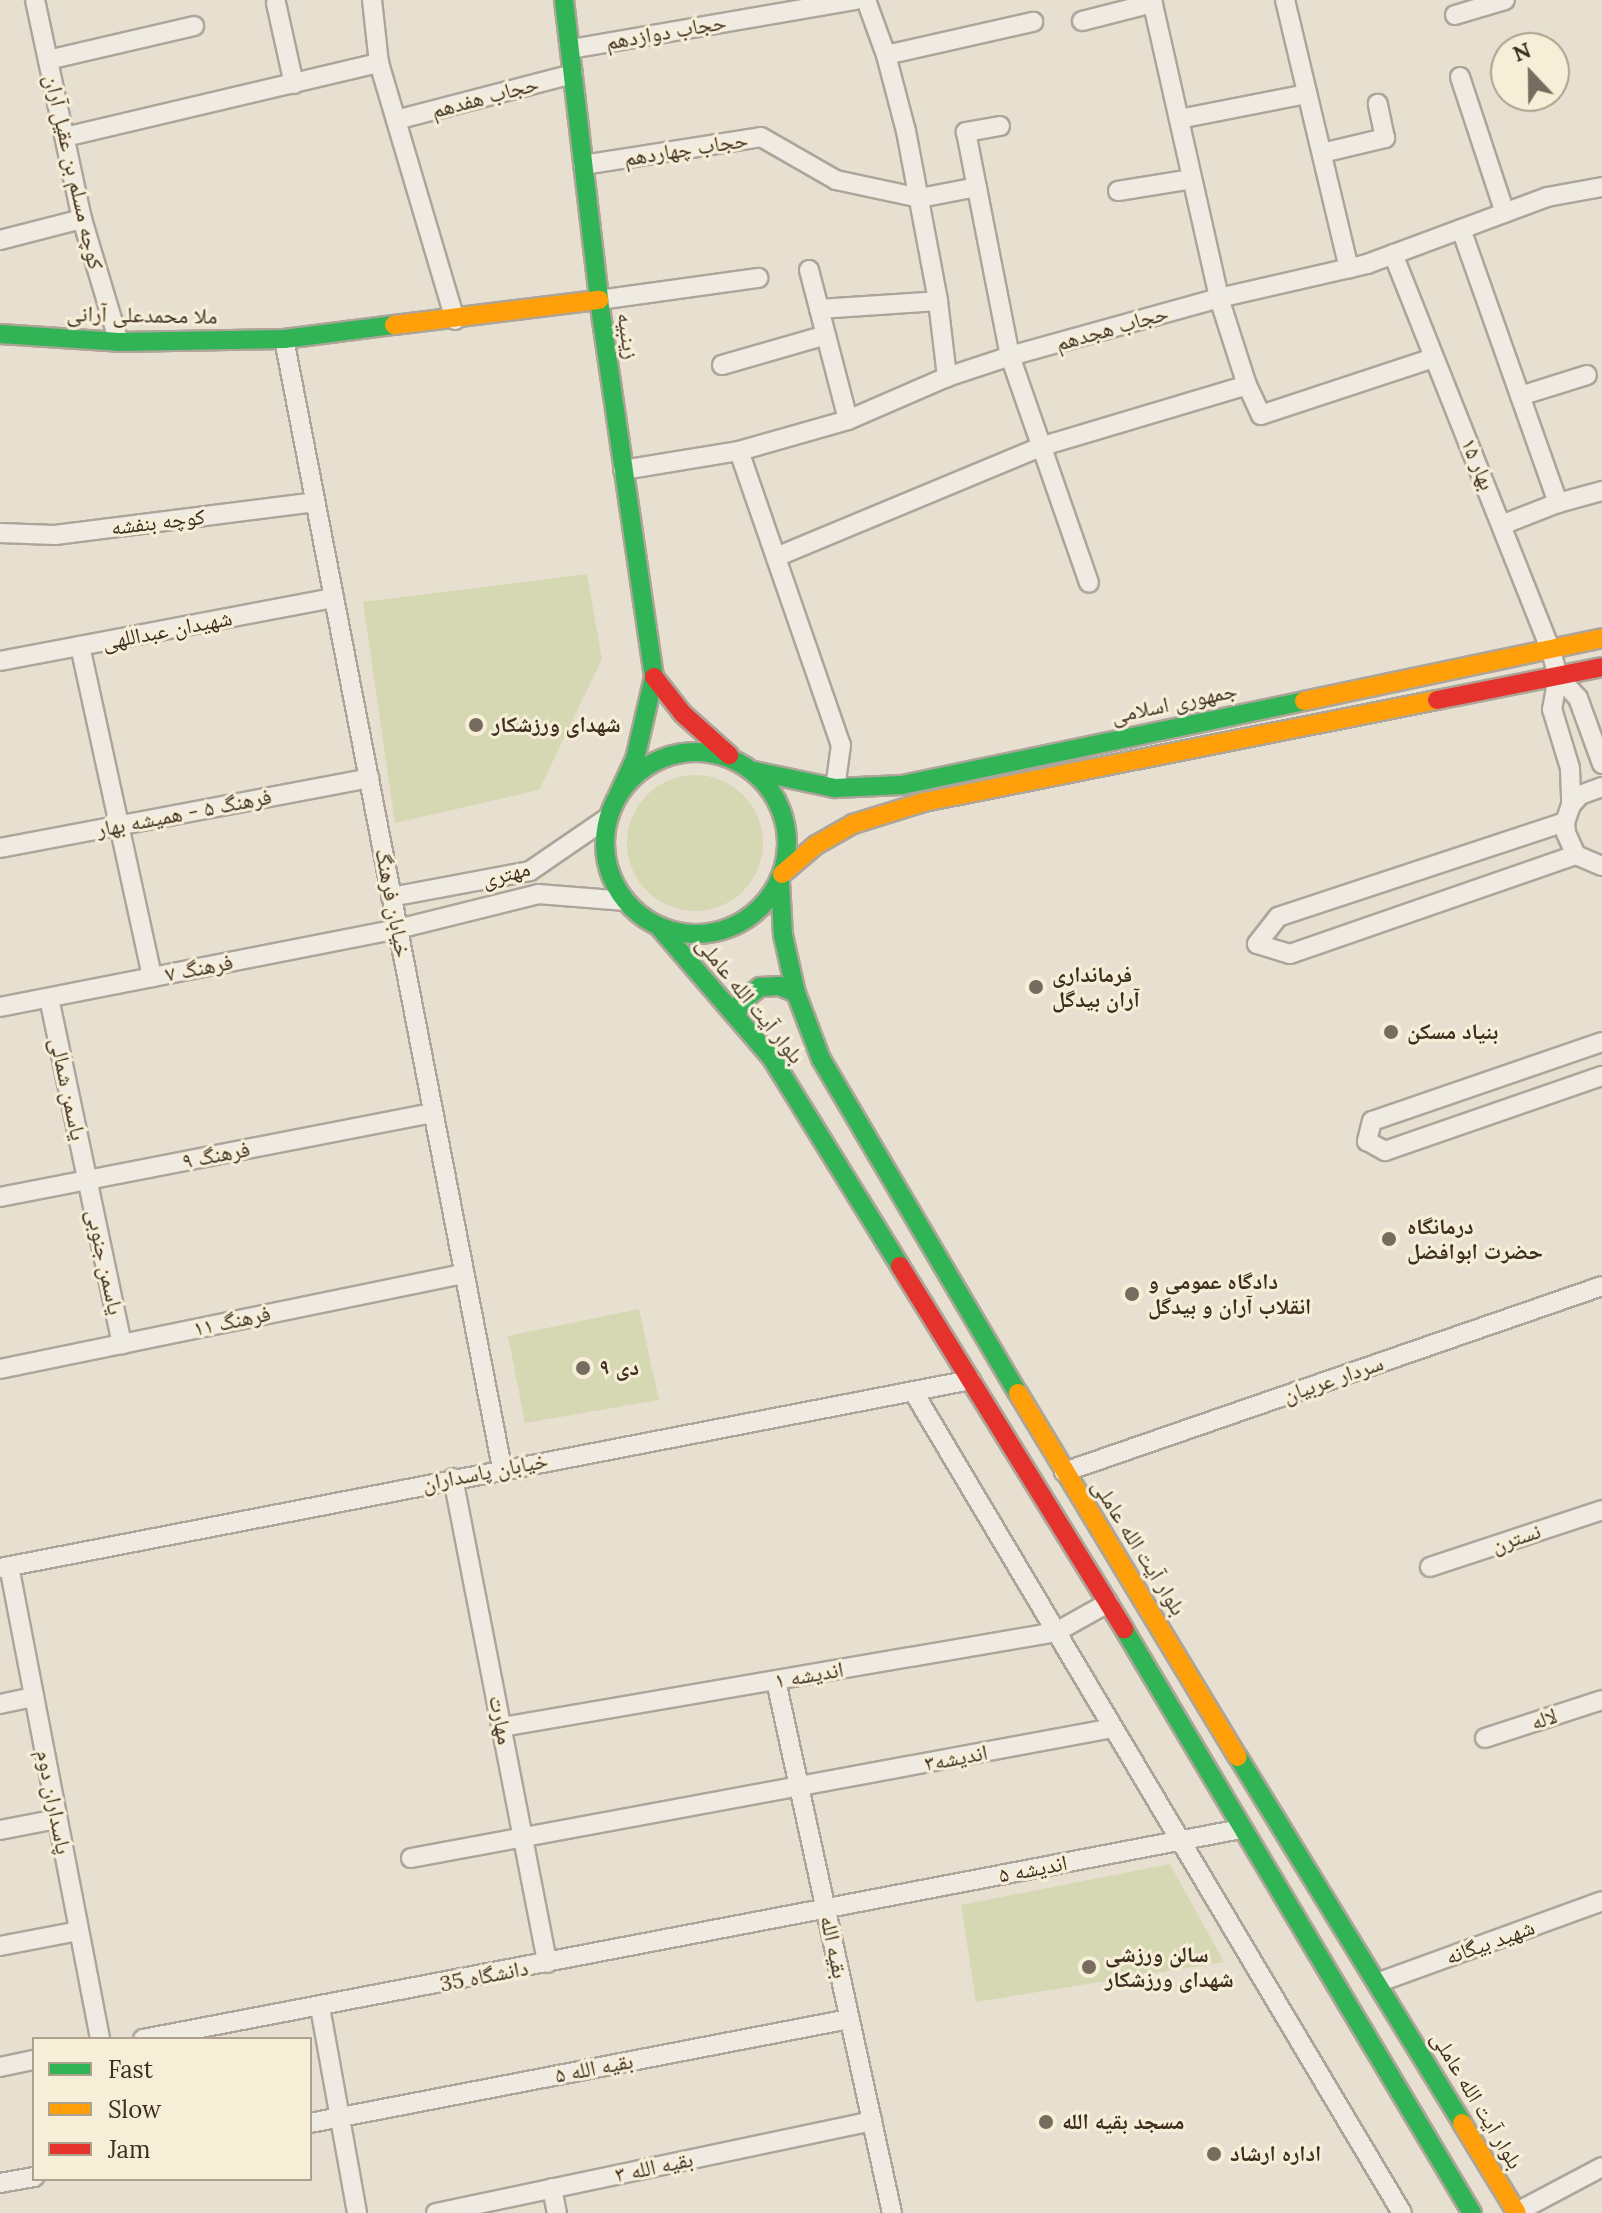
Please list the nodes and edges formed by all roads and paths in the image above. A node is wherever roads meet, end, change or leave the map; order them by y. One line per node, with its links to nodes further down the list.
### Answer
1 (35, 0): 16 (street, کوچه مسلم بن عقیل آران)
2 (372, 0): 17 (street)
3 (564, 0): 14 (main road, زینبیه)
4 (856, 0): 14 (street, حجاب دوازدهم)
5 (866, 0): 15 (street)
6 (1285, 0): 21 (street)
7 (1505, 0): 10 (street)
8 (1153, 2): 11 (street); 23 (street)
9 (276, 3): 20 (street)
10 (1455, 15)
11 (1082, 21)
12 (1033, 22): 15 (street)
13 (194, 26): 16 (street)
14 (571, 49): 18 (main road, زینبیه)
15 (886, 55): 33 (street)
16 (48, 60): 26 (street, کوچه مسلم بن عقیل آران)
17 (379, 63): 20 (street); 24 (street)
18 (573, 74): 24 (street, حجاب هفدهم); 28 (main road, زینبیه)
19 (1460, 77): 34 (street)
20 (294, 84): 26 (street)
21 (1307, 94): 23 (street); 27 (street)
22 (1378, 104): 27 (street)
23 (1179, 119): 29 (street)
24 (396, 120): 46 (street)
25 (1000, 126): 30 (street)
26 (65, 137): 35 (street, کوچه مسلم بن عقیل آران)
27 (1322, 153): 39 (street)
28 (583, 165): 33 (street, حجاب چهاردهم); 43 (main road, زینبیه)
29 (1192, 179): 32 (street); 42 (street)
30 (977, 187): 33 (street); 51 (street)
31 (1602, 187): 34 (street, حجاب هجدهم)
32 (1118, 191)
33 (920, 198): 44 (street)
34 (1505, 213): 36 (street, حجاب هجدهم)
35 (82, 219): 37 (street); 50 (street, کوچه مسلم بن عقیل آران)
36 (1461, 229): 38 (street, حجاب هجدهم); 57 (street)
37 (0, 240)
38 (1393, 254): 39 (street, حجاب هجدهم); 52 (street, بهار ۱۵)
39 (1349, 268): 42 (street, حجاب هجدهم)
40 (809, 270): 45 (street)
41 (758, 278): 43 (street)
42 (1219, 298): 51 (street, حجاب هجدهم); 56 (street)
43 (599, 300): 46 (main road, ملا محمدعلی آرانی); 61 (main road, زینبیه)
44 (938, 301): 45 (street); 55 (street)
45 (819, 309): 48 (street)
46 (455, 320): 49 (main road, ملا محمدعلی آرانی)
47 (0, 334): 50 (main road, ملا محمدعلی آرانی)
48 (826, 335): 53 (street); 58 (street)
49 (284, 339): 50 (main road, ملا محمدعلی آرانی); 63 (street, خیابان فرهنگ)
50 (119, 342)
51 (1010, 356): 55 (street, حجاب هجدهم); 59 (street)
52 (1433, 358): 56 (street); 65 (street, بهار ۱۵)
53 (722, 365)
54 (1587, 375): 57 (street)
55 (947, 377): 58 (street, حجاب هجدهم)
56 (1247, 385): 59 (street)
57 (1520, 396): 64 (street)
58 (848, 420): 60 (street, حجاب هجدهم)
59 (1043, 446): 67 (street); 68 (street)
60 (739, 451): 61 (street, حجاب هجدهم); 67 (street)
61 (623, 470): 76 (main road, زینبیه)
62 (1602, 491): 64 (street)
63 (315, 502): 66 (street, کوچه بنفشه); 69 (street, خیابان فرهنگ)
64 (1558, 503): 65 (street)
65 (1504, 524): 72 (street, بهار ۱۵)
66 (0, 533)
67 (776, 557): 82 (street)
68 (1089, 583)
69 (334, 598): 71 (street, شهیدان عبداللهی); 80 (street, خیابان فرهنگ)
70 (1602, 638): 72 (main road, جمهوری اسلامی)
71 (80, 646): 73 (street, شهیدان عبداللهی); 86 (street)
72 (1550, 648): 75 (street, بهار ۱۵); 82 (main road, جمهوری اسلامی)
73 (0, 661)
74 (1602, 667): 75 (main road)
75 (1558, 676): 78 (street); 84 (street); 89 (main road)
76 (654, 677): 77 (main road, زینبیه); 83 (main road, زینبیه)
77 (731, 757): 79 (main road); 83 (main road)
78 (1602, 764)
79 (754, 771): 82 (main road, جمهوری اسلامی); 89 (main road)
80 (369, 778): 86 (street, فرهنگ ۵ - همیشه بهار); 90 (street, خیابان فرهنگ)
81 (1602, 787): 84 (street)
82 (835, 788)
83 (618, 795): 85 (main road)
84 (1568, 813): 88 (street); 88 (street)
85 (607, 818): 90 (street, مهتری); 91 (main road)
86 (117, 826): 87 (street, فرهنگ ۵ - همیشه بهار); 94 (street)
87 (0, 848)
88 (1593, 866)
89 (781, 878): 92 (main road); 95 (main road, بلوار آیت‌ الله عاملی)
90 (391, 897): 93 (street, خیابان فرهنگ)
91 (626, 901): 92 (main road); 93 (street, مهتری)
92 (659, 927): 98 (main road, بلوار آیت‌ الله عاملی)
93 (398, 929): 94 (street, فرهنگ ۷); 101 (street, خیابان فرهنگ)
94 (152, 977): 96 (street, فرهنگ ۷)
95 (796, 993): 98 (main road); 111 (main road, بلوار آیت‌ الله عاملی)
96 (49, 998): 97 (street, فرهنگ ۷); 102 (street, یاسمن شمالی)
97 (0, 1007)
98 (736, 1015): 108 (main road, بلوار آیت‌ الله عاملی)
99 (1602, 1042): 100 (street)
100 (1602, 1076)
101 (433, 1113): 102 (street, فرهنگ ۹); 104 (street, خیابان فرهنگ)
102 (88, 1180): 103 (street, فرهنگ ۹); 106 (street, یاسمن جنوبی)
103 (0, 1197)
104 (464, 1274): 106 (street, فرهنگ ۱۱); 110 (street, خیابان فرهنگ)
105 (1602, 1286): 111 (street, سردار عربیان)
106 (122, 1344): 107 (street, فرهنگ ۱۱)
107 (0, 1369)
108 (971, 1380): 109 (street, خیابان پاسداران); 116 (main road, بلوار آیت‌ الله عاملی)
109 (913, 1391): 110 (street, خیابان پاسداران); 117 (street)
110 (502, 1468): 112 (street, خیابان پاسداران)
111 (1064, 1472): 137 (main road, بلوار آیت‌ الله عاملی)
112 (453, 1478): 114 (street, خیابان پاسداران); 122 (street, مهارت)
113 (1602, 1510): 115 (street, نسترن)
114 (4, 1567): 119 (street, پاسداران دوم)
115 (1430, 1567)
116 (1108, 1603): 117 (street, اندیشه ۱); 127 (main road, بلوار آیت‌ الله عاملی)
117 (1056, 1632): 118 (street, اندیشه ۱); 123 (street)
118 (776, 1681): 122 (street, اندیشه ۱); 125 (street, بقیه الله)
119 (34, 1697): 121 (street); 126 (street, پاسداران دوم)
120 (1602, 1700): 124 (street, لاله)
121 (0, 1704)
122 (502, 1727): 129 (street, مهارت)
123 (1113, 1728): 125 (street, اندیشه۳); 130 (street)
124 (1485, 1738)
125 (799, 1789): 129 (street, اندیشه۳); 133 (street, بقیه الله)
126 (57, 1819): 128 (street); 134 (street, پاسداران دوم)
127 (1241, 1829): 130 (street, اندیشه ۵); 157 (main road, بلوار آیت‌ الله عاملی)
128 (0, 1830)
129 (523, 1837): 131 (street, اندیشه۳); 136 (street, مهارت)
130 (1180, 1840): 133 (street, اندیشه ۵); 156 (street)
131 (411, 1858)
132 (1602, 1901): 137 (street, شهید بیگانه)
133 (826, 1910): 136 (street, دانشگاه 35); 139 (street, بقیه الله)
134 (79, 1931): 135 (street); 140 (street, پاسداران دوم)
135 (0, 1946)
136 (547, 1963): 138 (street, دانشگاه 35)
137 (1377, 1983): 151 (main road, بلوار آیت‌ الله عاملی)
138 (320, 2007): 141 (street, دانشگاه 35); 144 (street)
139 (849, 2019): 144 (street, بقیه الله ۵); 145 (street, بقیه الله)
140 (100, 2037)
141 (154, 2037)
142 (32, 2060): 143 (street)
143 (0, 2067)
144 (339, 2118): 146 (street, بقیه الله ۵); 152 (street)
145 (872, 2121): 150 (street, بقیه الله ۳); 155 (street, بقیه الله)
146 (312, 2123)
147 (1602, 2167): 151 (street)
148 (32, 2177): 149 (street)
149 (0, 2183)
150 (552, 2188): 153 (street, بقیه الله ۳); 154 (street)
151 (1517, 2212)
152 (357, 2213)
153 (436, 2213)
154 (557, 2213)
155 (892, 2213)
156 (1402, 2213)
157 (1472, 2213)

